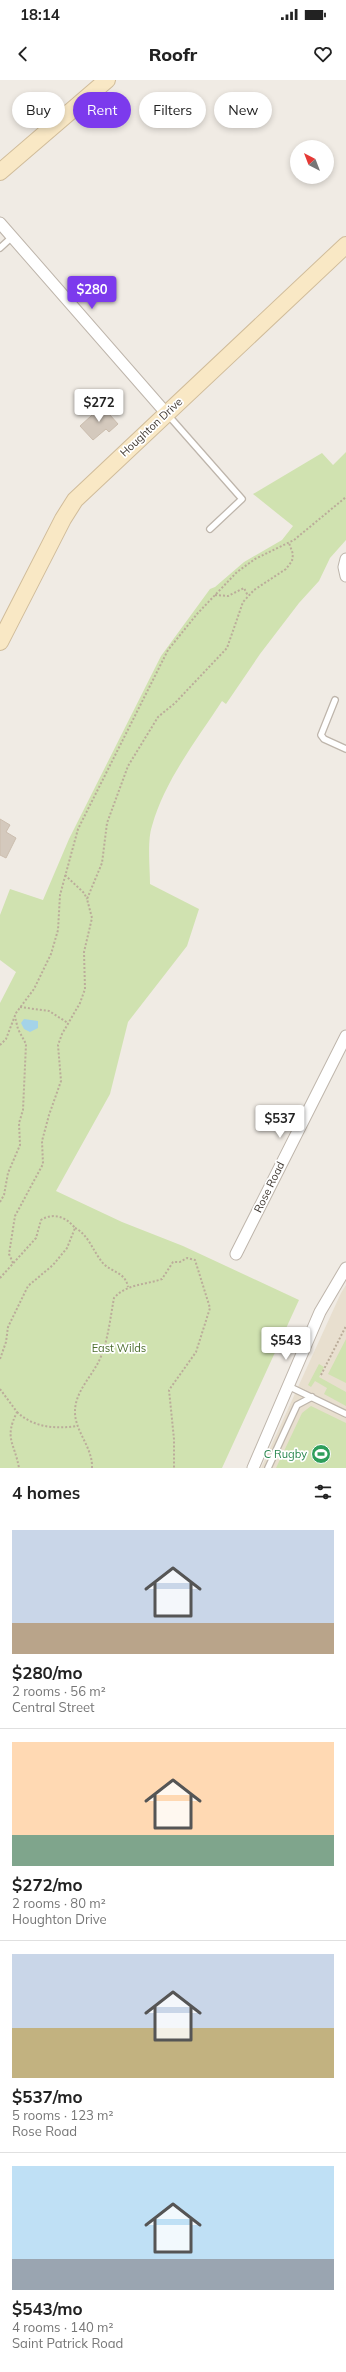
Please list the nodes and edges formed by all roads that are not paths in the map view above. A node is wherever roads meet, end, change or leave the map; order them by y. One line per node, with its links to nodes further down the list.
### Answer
1 (107, 80): 2 (street)
2 (0, 172)
3 (0, 223): 4 (street)
4 (12, 237): 6 (lane); 7 (street)
5 (346, 245): 7 (street, Houghton Drive)
6 (0, 248)
7 (166, 413): 8 (lane); 11 (street, Houghton Drive)
8 (210, 529)
9 (346, 559): 10 (street)
10 (346, 576)
11 (0, 642)
12 (335, 700): 13 (lane)
13 (346, 749)
14 (346, 1036): 15 (street, Rose Road)
15 (236, 1254)
16 (346, 1268): 17 (street)
17 (288, 1386): 18 (lane); 20 (street)
18 (312, 1397): 19 (lane); 21 (lane)
19 (346, 1414)
20 (253, 1468)
21 (268, 1468)

